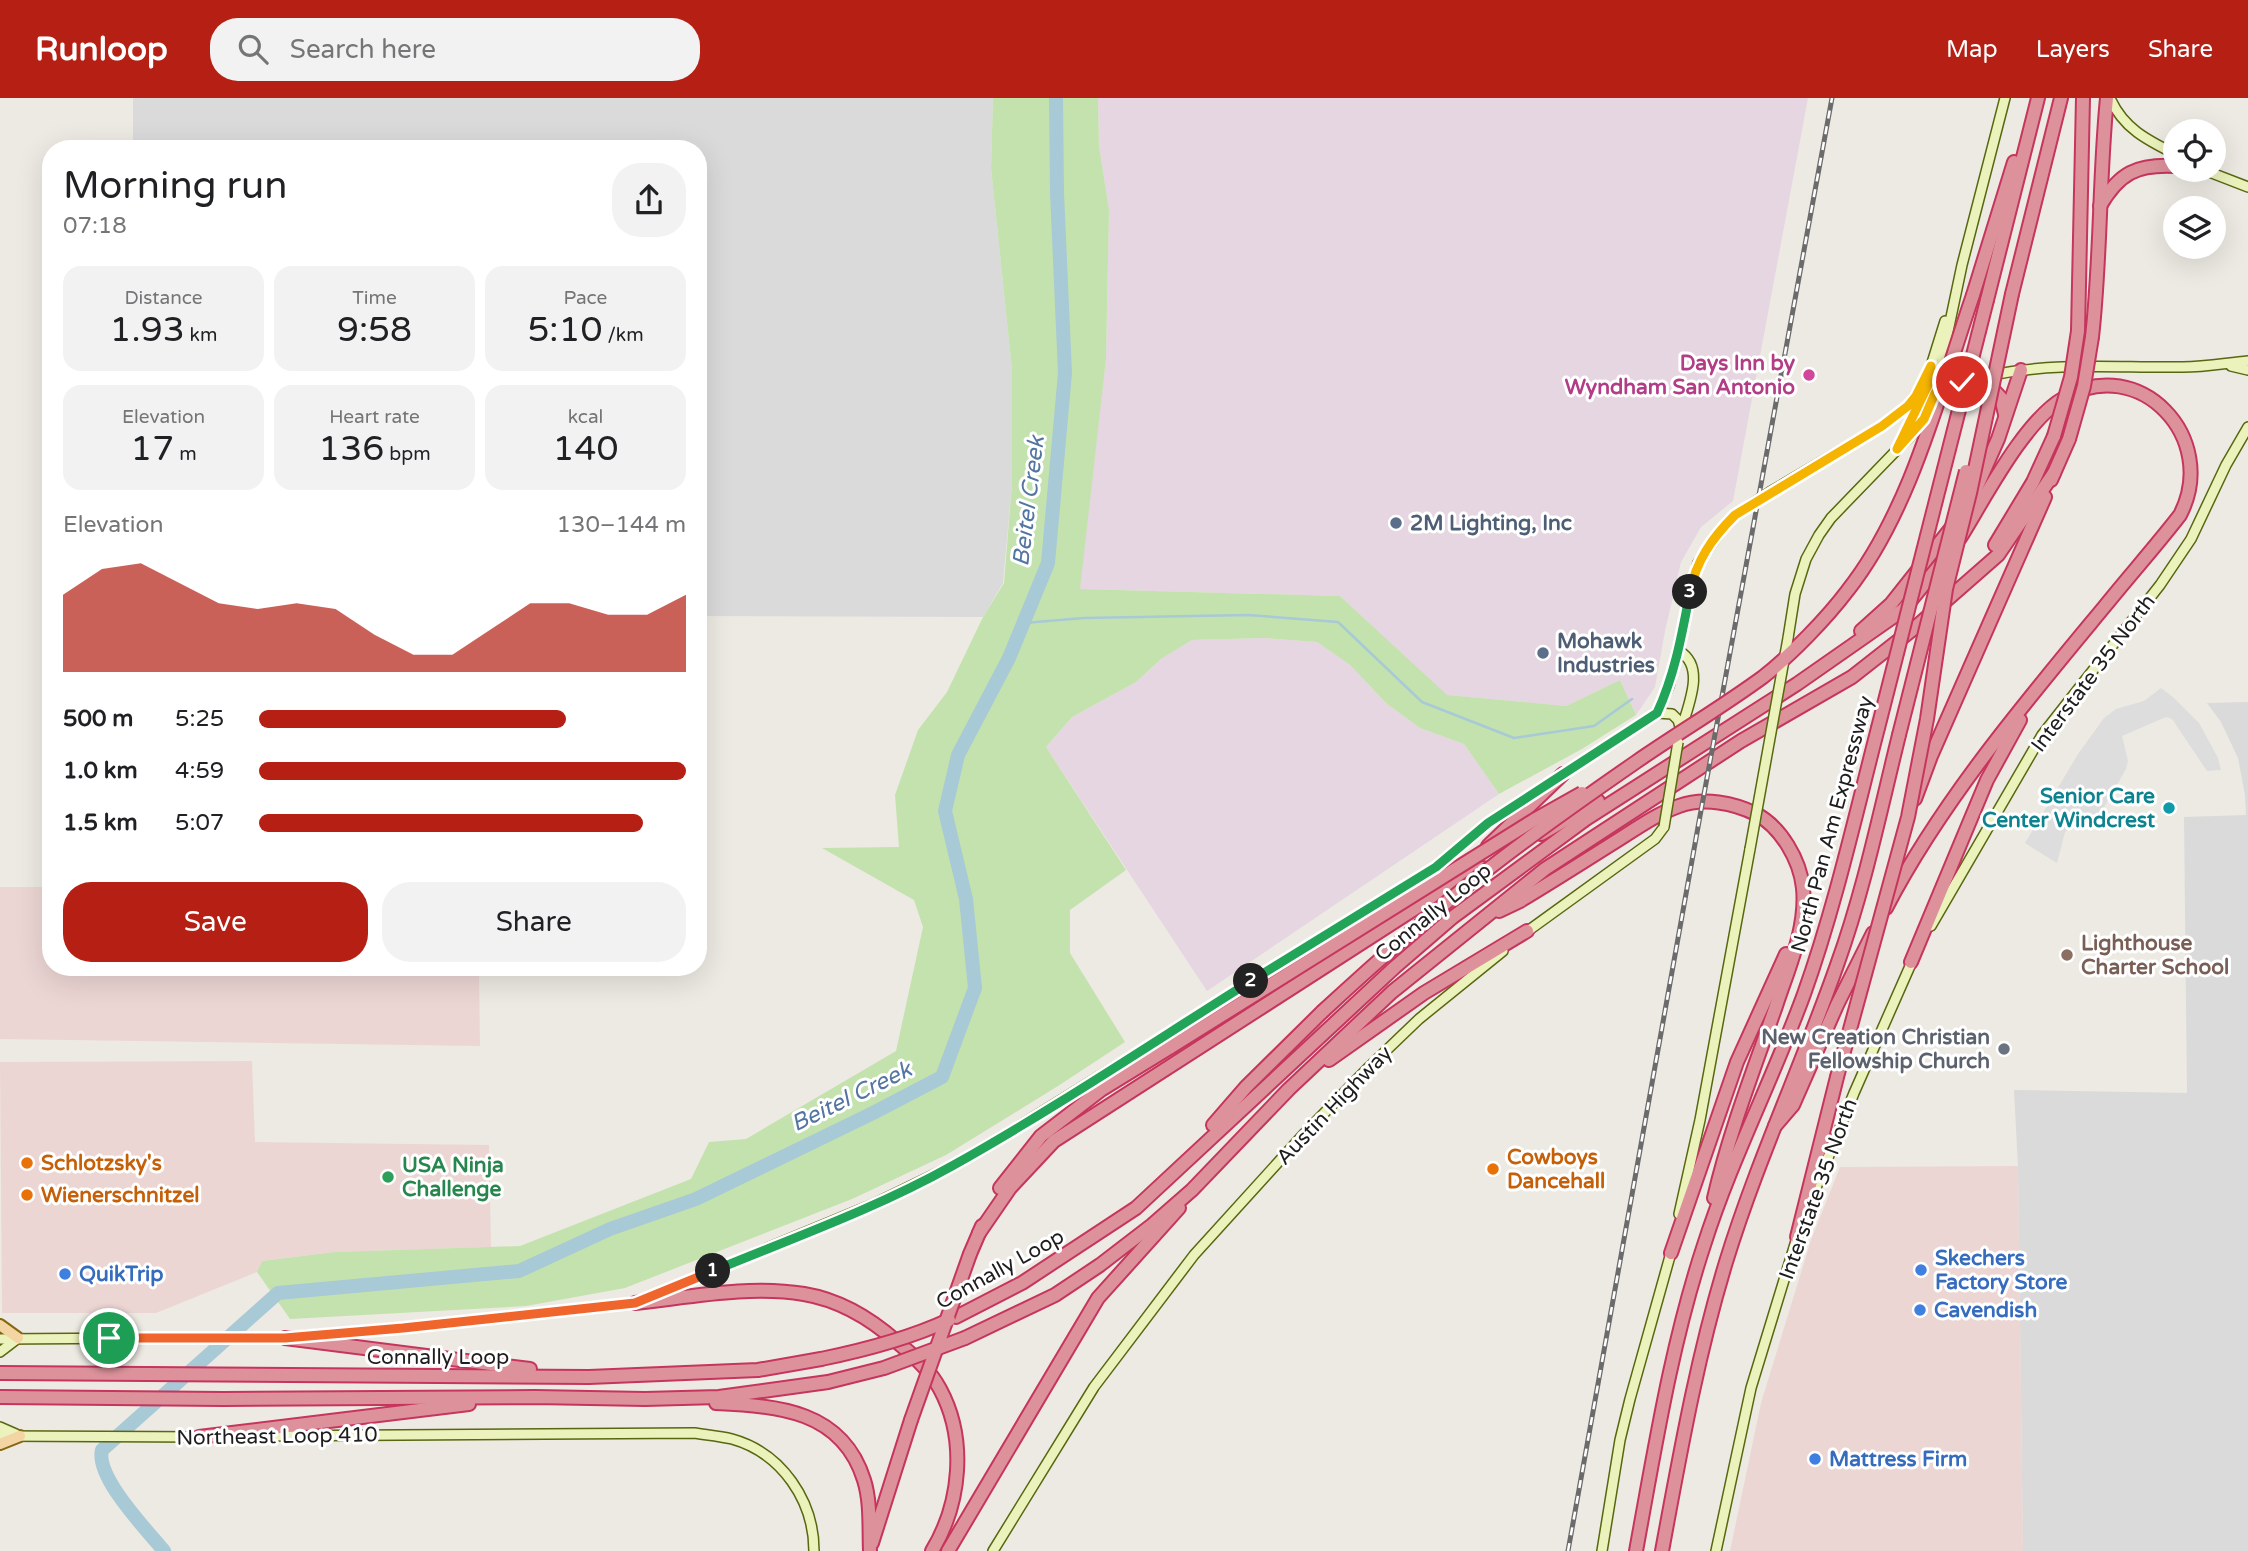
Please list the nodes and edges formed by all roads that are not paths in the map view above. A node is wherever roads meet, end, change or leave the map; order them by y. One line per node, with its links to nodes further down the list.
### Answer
1 (2005, 98): 11 (main road)
2 (2036, 98): 31 (highway, bridge); 45 (highway, North Pan Am Expressway, bridge)
3 (2061, 98): 12 (highway, North Pan Am Expressway)
4 (2083, 98): 24 (highway, bridge)
5 (2109, 98): 6 (main road); 10 (highway)
6 (2163, 148)
7 (2163, 167): 10 (highway)
8 (2226, 178): 9 (main road)
9 (2248, 187)
10 (2099, 206): 23 (highway, bridge)
11 (1962, 265): 15 (main road); 19 (main road)
12 (2012, 294): 33 (highway, bridge); 40 (highway, North Pan Am Expressway, bridge)
13 (2248, 361): 14 (main road)
14 (2226, 364): 16 (main road); 17 (main road)
15 (1931, 366): 22 (main road); 25 (main road)
16 (2021, 369): 18 (main road); 20 (highway)
17 (2248, 370)
18 (1982, 377): 19 (main road); 20 (highway)
19 (1935, 393): 22 (main road)
20 (2005, 417): 26 (highway)
21 (2248, 427): 38 (main road, Interstate 35 North)
22 (1897, 449): 46 (main road, bridge)
23 (2054, 473): 24 (highway); 33 (highway, bridge)
24 (1959, 589): 36 (highway)
25 (1679, 651): 28 (main road); 30 (main road, Austin Highway)
26 (1821, 667): 27 (highway); 29 (highway, Connally Loop)
27 (2036, 691): 38 (highway); 40 (highway)
28 (1657, 713): 30 (main road); 32 (main road)
29 (1754, 713): 34 (highway); 42 (highway, Connally Loop)
30 (1681, 732): 37 (main road, Austin Highway, bridge)
31 (1637, 761): 42 (highway, bridge); 43 (highway, bridge)
32 (1563, 774): 34 (highway); 47 (main road)
33 (1908, 817): 44 (highway, bridge)
34 (1436, 895): 43 (highway)
35 (1803, 904): 36 (highway); 45 (highway); 46 (highway)
36 (1483, 918): 39 (highway, Connally Loop)
37 (1527, 931): 39 (highway); 67 (main road, Austin Highway)
38 (1911, 962): 44 (main road, Interstate 35 North)
39 (1289, 1089): 41 (highway, Connally Loop)
40 (1775, 1126): 70 (highway, North Pan Am Expressway)
41 (1209, 1173): 57 (highway, Connally Loop, bridge); 66 (highway)
42 (1169, 1176): 54 (highway, Connally Loop, bridge)
43 (979, 1233): 64 (highway, bridge)
44 (1797, 1237): 71 (main road, Interstate 35 North)
45 (1704, 1243): 69 (highway, North Pan Am Expressway)
46 (1671, 1253): 68 (main road)
47 (635, 1303): 50 (main road); 65 (highway)
48 (0, 1325): 49 (main road)
49 (18, 1338): 50 (main road); 51 (main road); 52 (main road)
50 (285, 1338): 54 (highway)
51 (0, 1339)
52 (0, 1352)
53 (0, 1373): 54 (highway, Connally Loop)
54 (589, 1377)
55 (0, 1397): 56 (highway, Connally Loop)
56 (535, 1397): 57 (highway, Connally Loop); 61 (highway)
57 (645, 1399): 64 (highway)
58 (0, 1427): 60 (main road)
59 (0, 1436): 60 (main road, Northeast Loop 410)
60 (20, 1436): 61 (main road, Northeast Loop 410); 62 (main road)
61 (199, 1437): 63 (main road, Northeast Loop 410)
62 (0, 1444)
63 (814, 1551)
64 (870, 1551)
65 (932, 1551)
66 (948, 1551)
67 (993, 1551)
68 (1602, 1551)
69 (1636, 1551)
70 (1662, 1551)
71 (1717, 1551)

